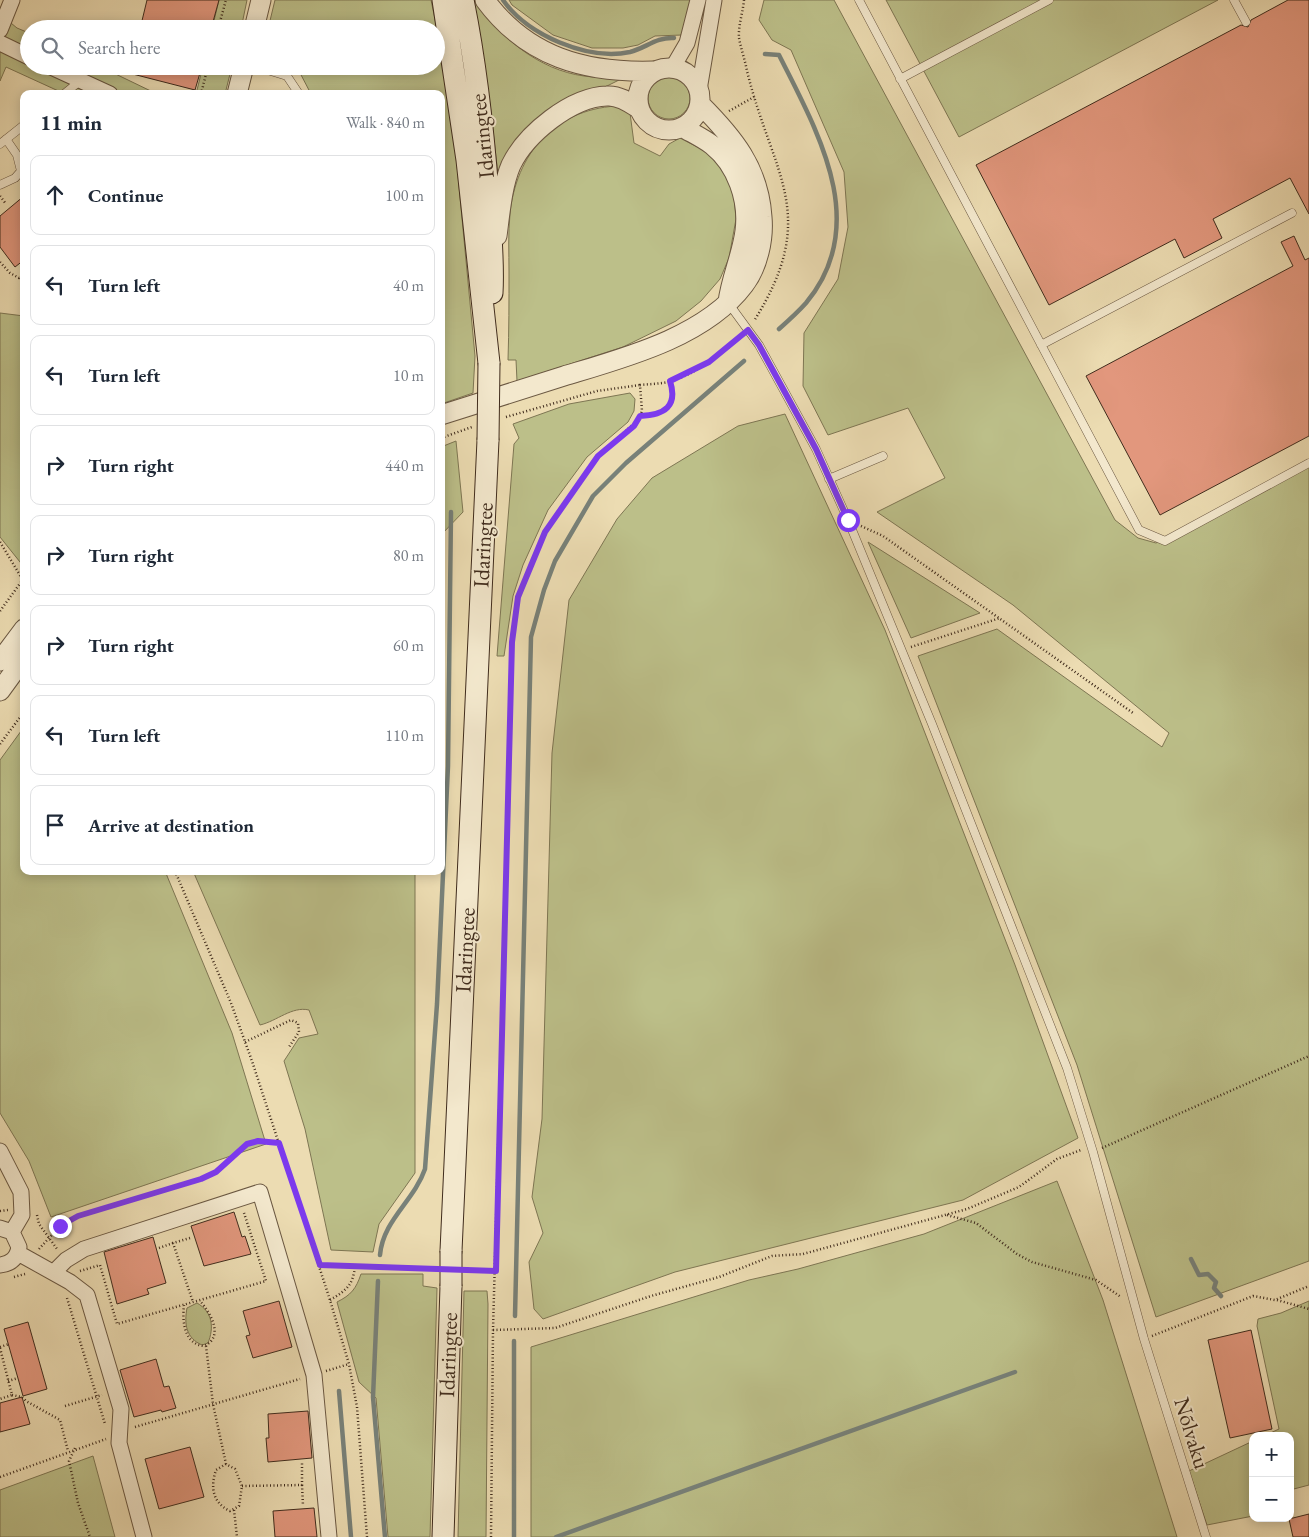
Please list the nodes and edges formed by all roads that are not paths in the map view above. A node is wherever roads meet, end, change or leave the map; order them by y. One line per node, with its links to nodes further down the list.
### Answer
1 (12, 0): 13 (street)
2 (262, 0): 11 (street)
3 (443, 0): 39 (main road, Idaringtee)
4 (463, 0): 36 (main road, Idaringtee)
5 (485, 0): 17 (street)
6 (698, 0): 16 (street)
7 (714, 0): 27 (street)
8 (859, 0): 21 (lane)
9 (1049, 0): 21 (lane)
10 (1234, 0): 12 (lane)
11 (256, 20)
12 (1246, 22)
13 (0, 30)
14 (0, 43): 15 (street)
15 (20, 53)
16 (672, 67): 17 (street); 27 (street)
17 (653, 71): 28 (street)
18 (68, 75): 22 (street)
19 (242, 75): 25 (street)
20 (284, 75): 26 (lane)
21 (900, 79): 38 (lane)
22 (80, 81): 23 (lane); 24 (street)
23 (69, 90)
24 (101, 90)
25 (238, 90)
26 (296, 90)
27 (700, 97): 30 (street); 37 (street)
28 (638, 108): 30 (street); 36 (street)
29 (20, 128): 31 (lane)
30 (682, 128): 37 (street)
31 (3, 141): 32 (lane)
32 (20, 167)
33 (20, 172): 34 (lane)
34 (0, 185)
35 (1292, 213): 38 (lane)
36 (493, 267): 39 (main road, Idaringtee)
37 (728, 302): 40 (street); 43 (lane, Nõlvaku)
38 (1041, 345): 42 (lane)
39 (489, 363): 55 (main road, Idaringtee, bridge)
40 (445, 414)
41 (883, 456): 43 (lane)
42 (1309, 463)
43 (829, 478): 56 (lane, Nõlvaku)
44 (20, 634): 45 (street)
45 (0, 661)
46 (20, 663): 47 (street)
47 (0, 690)
48 (0, 1151): 49 (street)
49 (6, 1230): 50 (street)
50 (18, 1253): 51 (street); 52 (street)
51 (2, 1268)
52 (54, 1272): 53 (street); 54 (street)
53 (144, 1537)
54 (329, 1537)
55 (443, 1537)
56 (1206, 1537)

